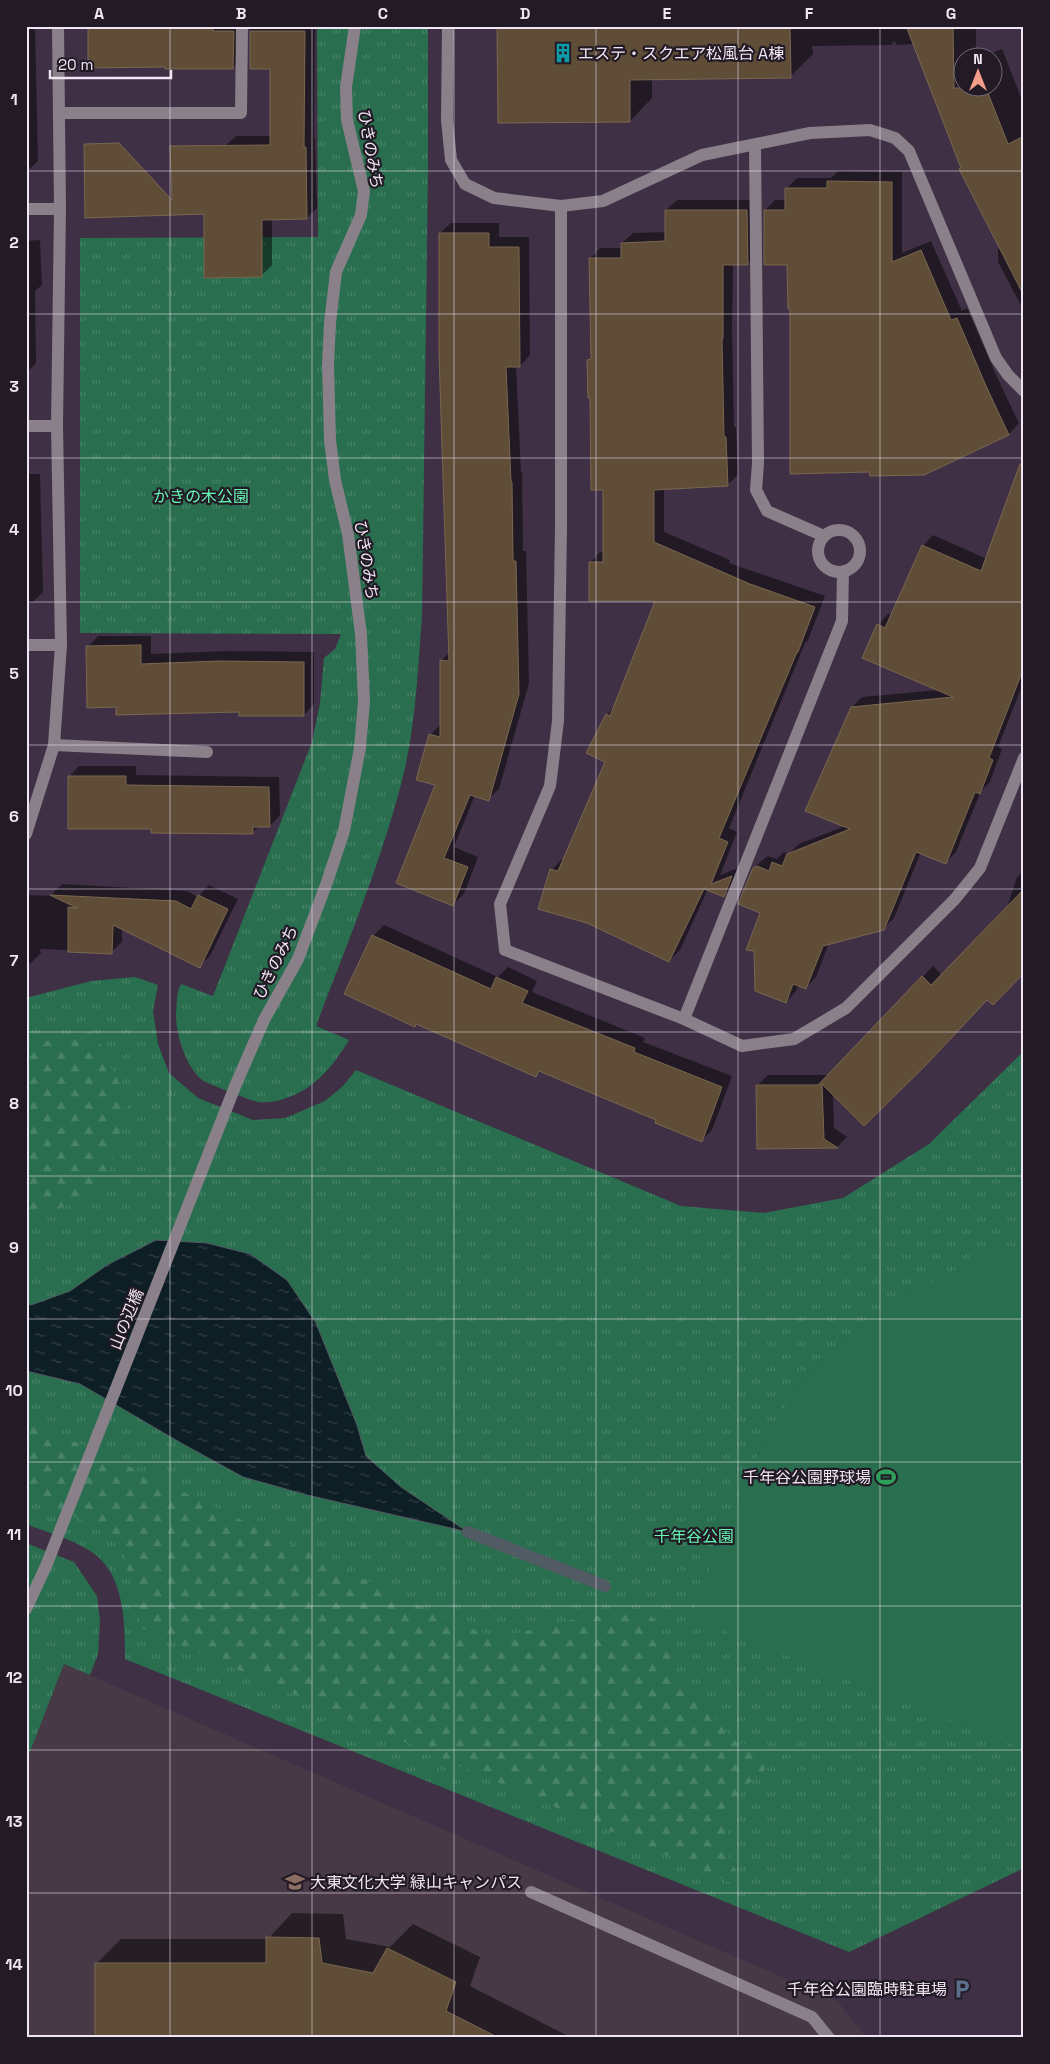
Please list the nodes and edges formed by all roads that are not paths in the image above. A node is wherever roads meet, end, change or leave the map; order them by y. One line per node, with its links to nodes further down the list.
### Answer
1 (58, 26): 5 (street)
2 (242, 26): 5 (street)
3 (355, 26): 22 (street, ひきのみち)
4 (448, 26): 7 (street)
5 (60, 113): 9 (street)
6 (754, 145): 7 (street); 10 (street); 13 (street)
7 (561, 206): 21 (street)
8 (26, 209): 9 (street)
9 (60, 209): 12 (street)
10 (1024, 391)
11 (26, 426): 12 (street)
12 (57, 426): 16 (street)
13 (824, 536): 14 (street); 14 (street)
14 (843, 572): 21 (street)
15 (26, 645): 16 (street)
16 (61, 645): 17 (street)
17 (54, 745): 18 (street); 20 (street)
18 (207, 752)
19 (1024, 758): 21 (street)
20 (26, 834)
21 (684, 1019)
22 (236, 1084): 23 (street, 山の辺橋)
23 (26, 1609)
24 (531, 1892): 25 (street)
25 (829, 2038)

